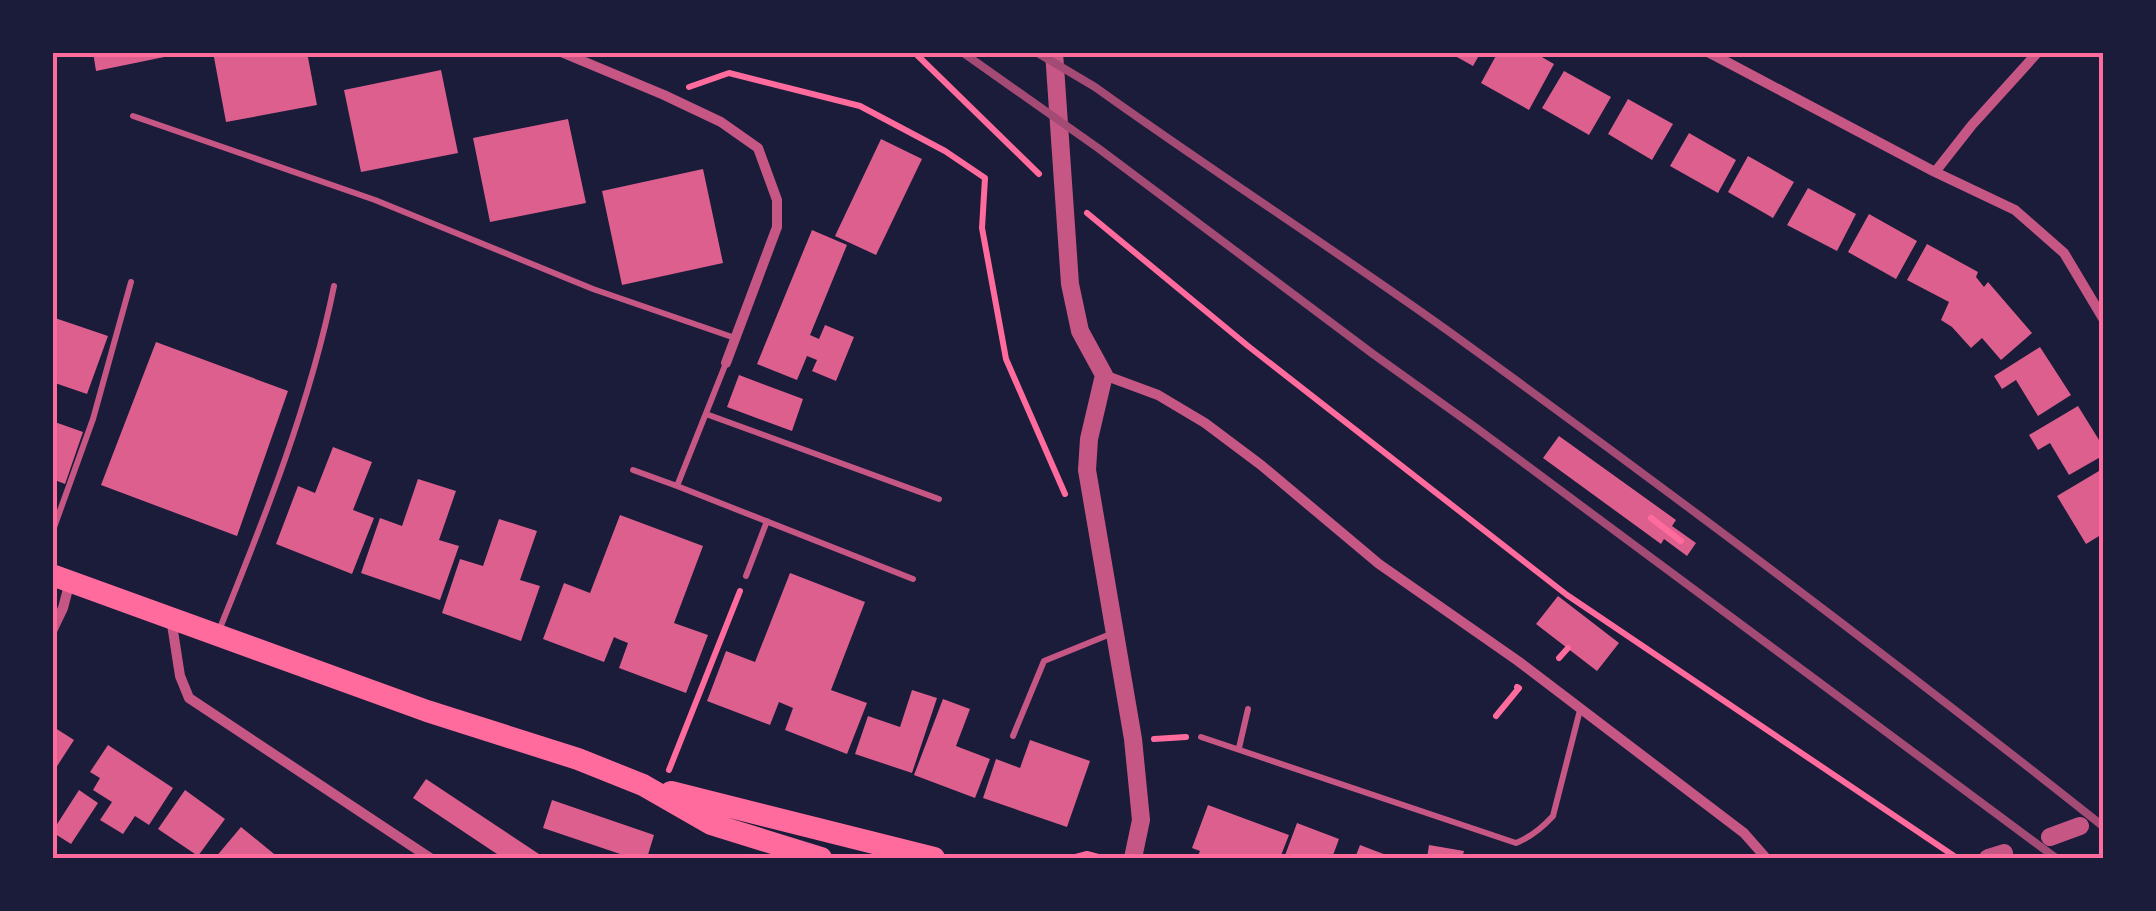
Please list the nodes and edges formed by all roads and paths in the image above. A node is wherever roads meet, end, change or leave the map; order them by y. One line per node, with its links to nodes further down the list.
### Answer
1 (561, 52): 6 (street)
2 (914, 52): 8 (path)
3 (1054, 52): 16 (street)
4 (1708, 52): 9 (street)
5 (2038, 52): 9 (street)
6 (664, 95): 14 (street); 21 (path)
7 (132, 116): 14 (lane)
8 (1032, 168)
9 (1935, 172): 13 (street)
10 (1100, 224): 53 (path)
11 (131, 282): 24 (lane)
12 (334, 286): 32 (lane)
13 (2104, 320)
14 (735, 338): 15 (street)
15 (726, 363): 17 (lane)
16 (1104, 375): 31 (street); 37 (street)
17 (706, 414): 19 (lane); 20 (lane)
18 (633, 470): 19 (lane)
19 (678, 486): 23 (lane)
20 (939, 499)
21 (1068, 502)
22 (1651, 518): 25 (path)
23 (767, 521): 26 (lane); 28 (lane)
24 (52, 533)
25 (1681, 541)
26 (746, 576): 43 (path)
27 (61, 578): 29 (highway); 30 (street)
28 (913, 579)
29 (170, 617): 32 (highway); 46 (street)
30 (52, 631)
31 (1114, 633): 39 (lane); 41 (street)
32 (218, 634): 43 (highway)
33 (1568, 648): 34 (path)
34 (1558, 658)
35 (1519, 688): 38 (path)
36 (1248, 709): 42 (lane)
37 (1580, 710): 42 (lane); 52 (street)
38 (1496, 716)
39 (1012, 736)
40 (1200, 737): 41 (path); 42 (lane)
41 (1133, 739): 51 (street)
42 (1239, 748)
43 (652, 787): 47 (highway); 48 (highway)
44 (2080, 826): 45 (street)
45 (2050, 837)
46 (427, 858)
47 (822, 858)
48 (934, 858)
49 (1072, 858): 50 (path)
50 (1102, 858)
51 (1133, 858)
52 (1766, 858)
53 (1957, 858)

